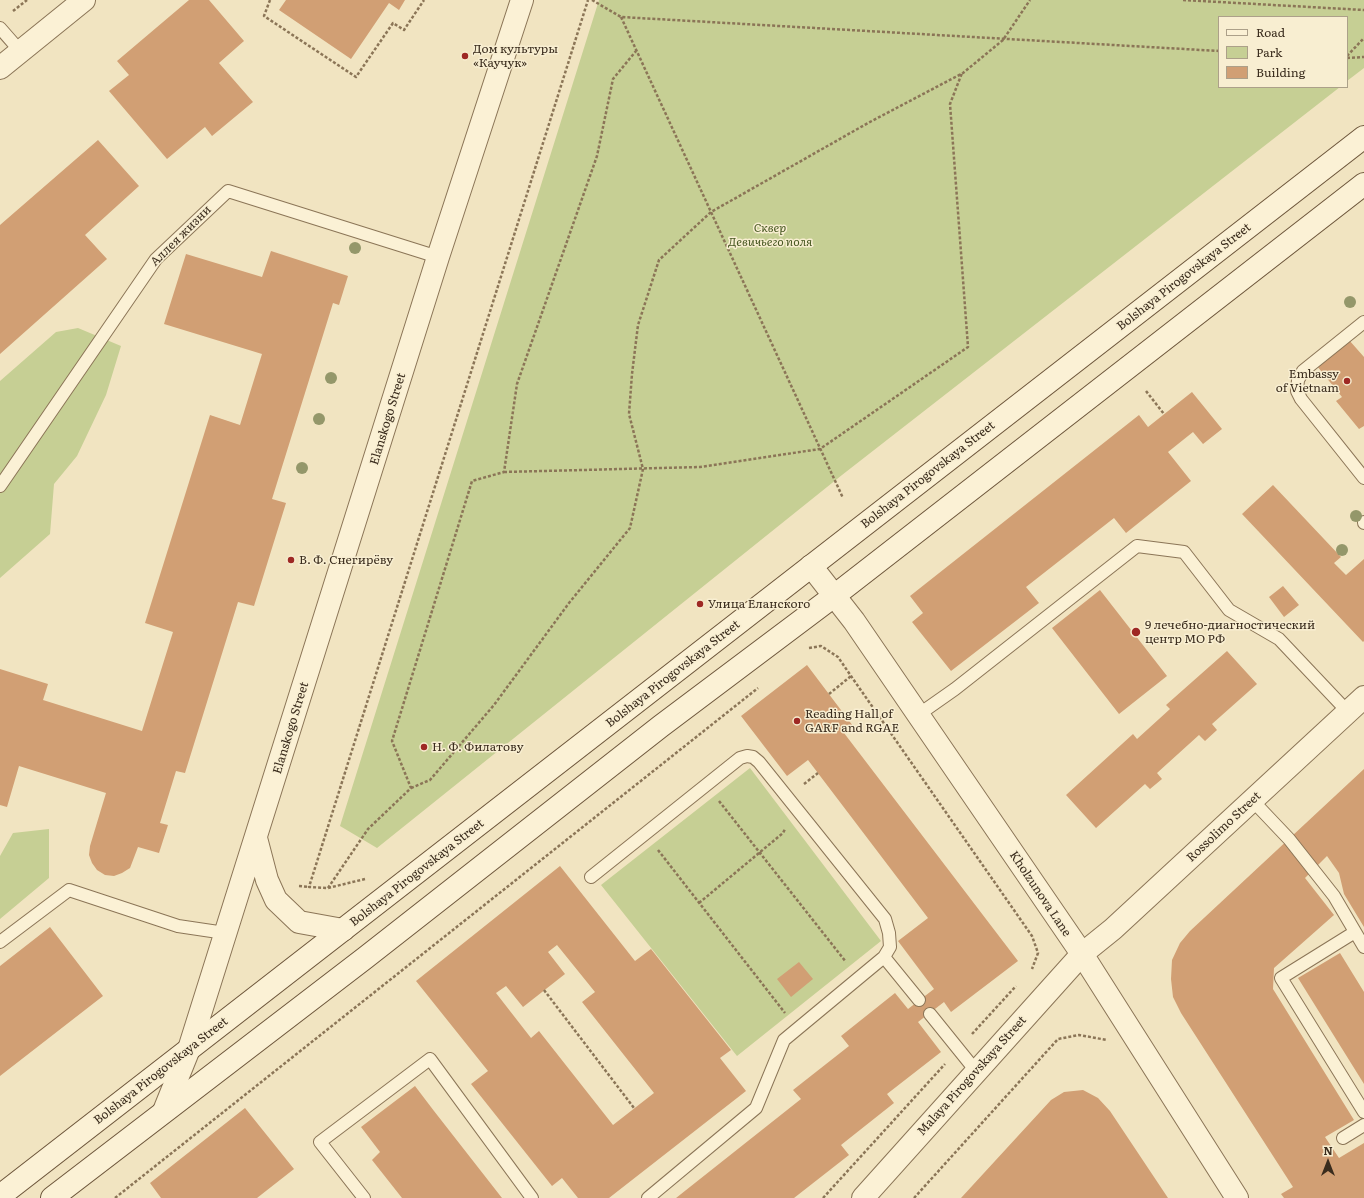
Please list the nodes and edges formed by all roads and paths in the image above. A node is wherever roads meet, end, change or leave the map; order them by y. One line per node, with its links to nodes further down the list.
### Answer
1 (84, 0): 19 (main road)
2 (270, 0): 3 (path)
3 (424, 0)
4 (522, 0): 24 (main road, Elanskogo Street)
5 (588, 0): 53 (path)
6 (592, 0): 10 (path)
7 (1030, 0): 13 (path)
8 (1184, 0): 9 (path)
9 (1364, 10)
10 (621, 17): 13 (path); 14 (path)
11 (0, 28): 19 (lane)
12 (1364, 38): 16 (path)
13 (1003, 40): 15 (path); 20 (path)
14 (636, 51): 23 (path); 30 (path)
15 (1218, 51)
16 (1348, 56)
17 (1348, 57): 18 (path)
18 (1364, 57)
19 (7, 59)
20 (963, 73): 23 (path); 28 (path)
21 (1364, 137): 34 (main road, Bolshaya Pirogovskaya Street)
22 (1364, 184): 35 (main road)
23 (711, 212): 28 (path); 29 (path)
24 (438, 257): 32 (lane, Аллея жизни); 49 (main road, Elanskogo Street)
25 (1364, 322): 31 (lane)
26 (1146, 391): 27 (path)
27 (1164, 414)
28 (820, 449): 29 (path); 33 (path)
29 (643, 470): 30 (path); 45 (path)
30 (504, 472): 45 (path)
31 (1364, 478)
32 (0, 486)
33 (843, 498)
34 (811, 566): 35 (main road, Kholzunova Lane); 55 (main road, Bolshaya Pirogovskaya Street)
35 (834, 596): 42 (main road, Kholzunova Lane); 74 (main road)
36 (803, 653): 37 (path)
37 (851, 676): 39 (path); 62 (path)
38 (759, 687): 80 (path)
39 (829, 694)
40 (1364, 697): 41 (main road, Rossolimo Street)
41 (1348, 712): 42 (lane); 46 (main road, Rossolimo Street)
42 (918, 715): 60 (main road, Kholzunova Lane)
43 (818, 774): 47 (path)
44 (706, 785): 47 (lane); 48 (lane); 50 (path)
45 (411, 788): 53 (path)
46 (1252, 800): 56 (lane); 60 (main road, Rossolimo Street)
47 (794, 806): 50 (path); 61 (lane)
48 (645, 834): 52 (lane); 54 (path)
49 (256, 838): 55 (main road); 57 (main road, Elanskogo Street)
50 (760, 852): 54 (path); 63 (path)
51 (373, 876): 53 (path)
52 (591, 877)
53 (328, 888)
54 (699, 903): 68 (path)
55 (343, 930): 70 (main road, Bolshaya Pirogovskaya Street)
56 (1355, 932): 59 (lane); 75 (lane)
57 (226, 933): 58 (lane); 70 (main road, Elanskogo Street)
58 (0, 942)
59 (1364, 947)
60 (1082, 954): 72 (main road, Malaya Pirogovskaya Street); 87 (main road, Kholzunova Lane)
61 (884, 957): 63 (lane); 66 (lane)
62 (1028, 973)
63 (859, 978): 68 (lane)
64 (1017, 984): 71 (path)
65 (544, 990): 73 (path)
66 (919, 1000)
67 (930, 1014): 71 (lane)
68 (797, 1029): 83 (lane)
69 (1111, 1047): 86 (path)
70 (188, 1049): 74 (main road, Elanskogo Street); 78 (main road, Bolshaya Pirogovskaya Street)
71 (958, 1049): 72 (lane); 84 (path)
72 (976, 1071): 85 (main road, Malaya Pirogovskaya Street)
73 (634, 1108)
74 (164, 1111): 79 (main road)
75 (1364, 1112)
76 (1364, 1125): 77 (lane)
77 (1343, 1138)
78 (0, 1196)
79 (52, 1198)
80 (115, 1198)
81 (364, 1198): 82 (lane)
82 (532, 1198)
83 (648, 1198)
84 (822, 1198)
85 (863, 1198)
86 (914, 1198)
87 (1237, 1198)

